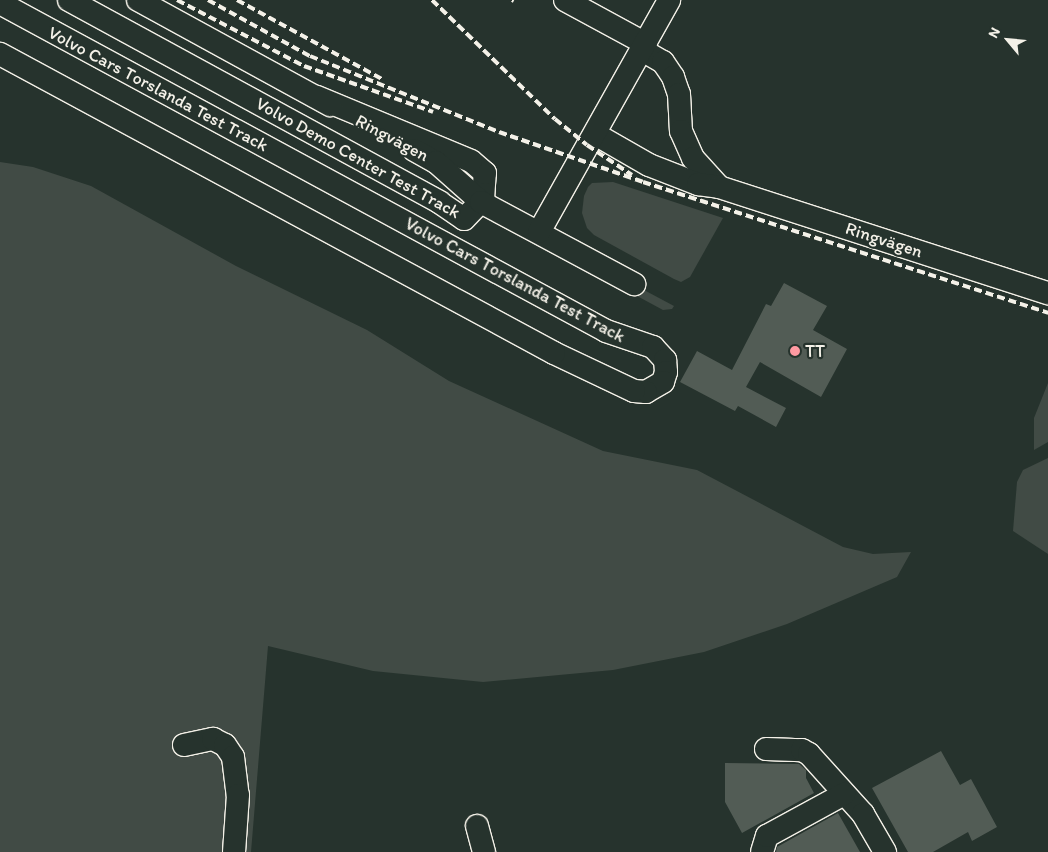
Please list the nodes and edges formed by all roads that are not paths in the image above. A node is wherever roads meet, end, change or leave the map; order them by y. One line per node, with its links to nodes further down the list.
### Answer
1 (69, 0): 10 (street, Volvo Demo Center Test Track)
2 (138, 0): 10 (street, Ringvägen)
3 (565, 0): 6 (street)
4 (669, 0): 6 (street)
5 (0, 3): 7 (street, Volvo Cars Torslanda Test Track)
6 (644, 47): 8 (street); 9 (street)
7 (0, 54)
8 (595, 134): 9 (street, Ringvägen); 11 (street)
9 (719, 187): 13 (street, Ringvägen)
10 (481, 202): 11 (street, Ringvägen)
11 (539, 232): 12 (street, Ringvägen)
12 (634, 284)
13 (1048, 293)
14 (184, 745): 18 (street)
15 (766, 749): 16 (street)
16 (844, 794): 20 (street); 21 (street)
17 (477, 826): 19 (street)
18 (234, 852)
19 (484, 852)
20 (762, 852)
21 (885, 852)

